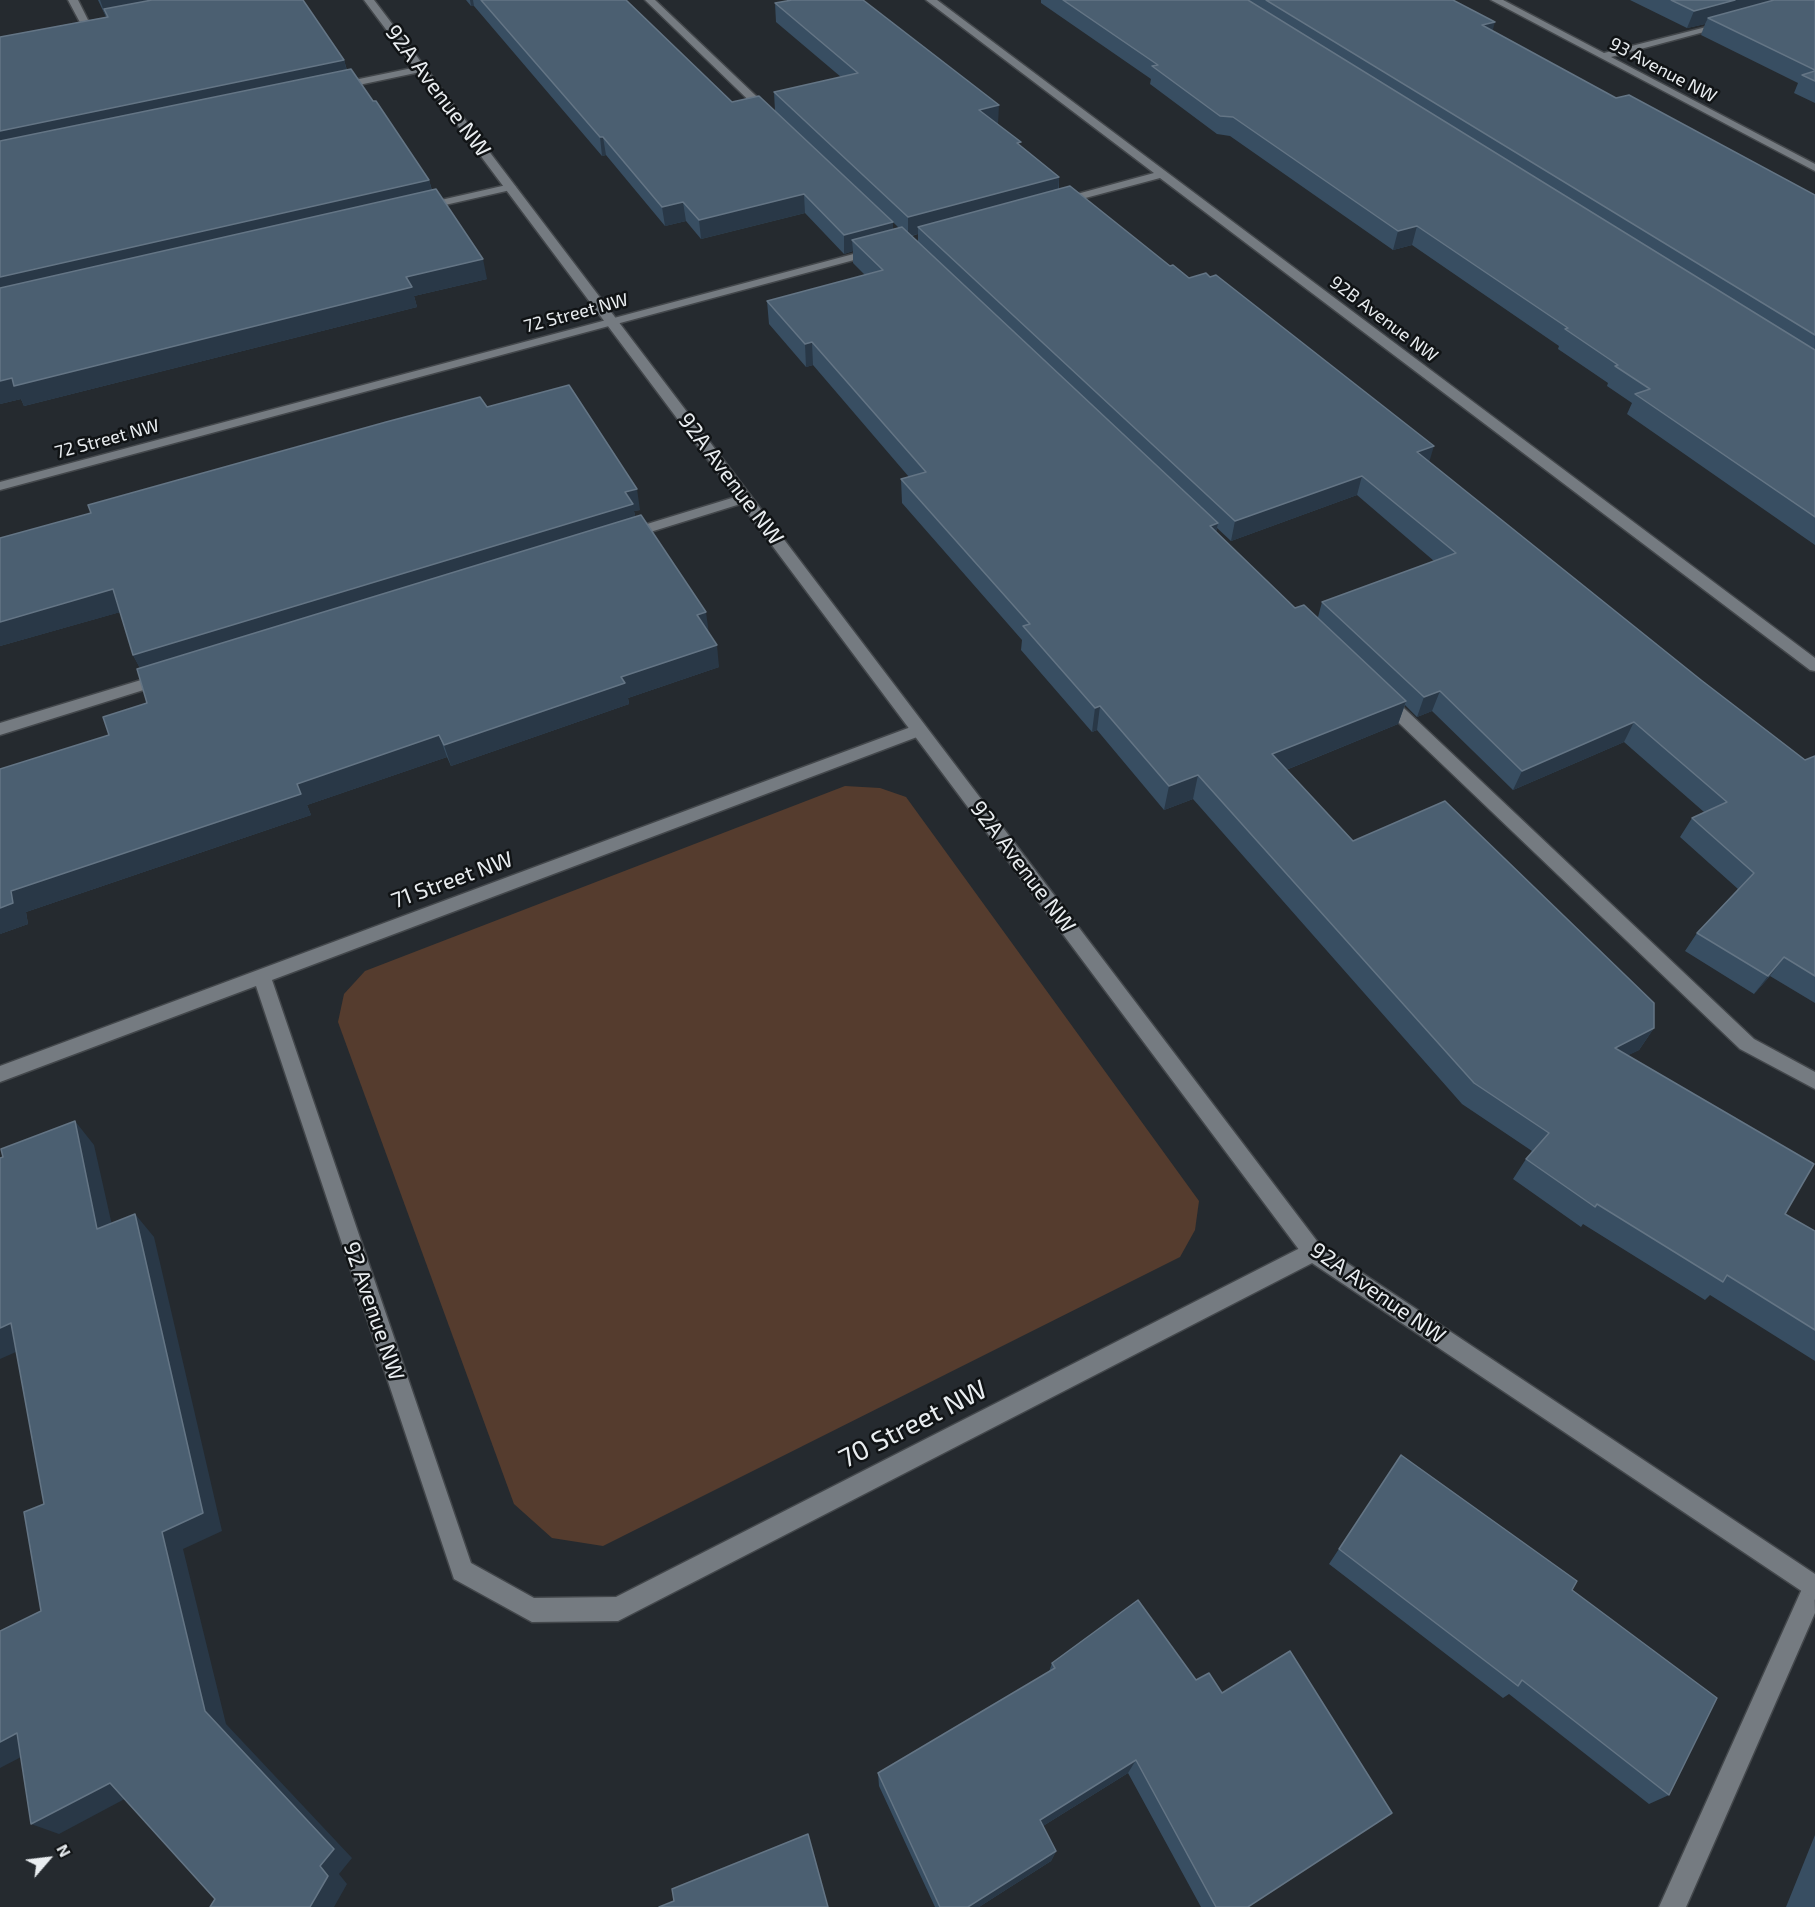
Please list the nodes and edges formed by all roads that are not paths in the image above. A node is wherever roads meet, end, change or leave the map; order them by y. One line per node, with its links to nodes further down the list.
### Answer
1 (74, 0): 8 (street)
2 (369, 0): 11 (street, 92A Avenue NW)
3 (650, 0): 13 (street)
4 (932, 0): 15 (street, 92B Avenue NW)
5 (1496, 0): 10 (street, 93 Avenue NW)
6 (1735, 21): 10 (street)
7 (97, 24): 8 (street)
8 (86, 26): 9 (street)
9 (75, 28)
10 (1603, 56): 14 (street, 93 Avenue NW)
11 (422, 69): 12 (street); 16 (street, 92A Avenue NW)
12 (328, 88)
13 (777, 122)
14 (1815, 168)
15 (1162, 174): 17 (street); 24 (street, 92B Avenue NW)
16 (510, 187): 18 (street); 20 (street, 92A Avenue NW)
17 (1050, 204)
18 (406, 211)
19 (894, 246): 20 (street, 72 Street NW)
20 (612, 322): 21 (street, 72 Street NW); 22 (street, 92A Avenue NW)
21 (0, 486)
22 (745, 498): 23 (street); 28 (street, 92A Avenue NW)
23 (608, 541)
24 (1815, 666)
25 (183, 672): 27 (street)
26 (1374, 689): 31 (street)
27 (0, 729)
28 (920, 730): 29 (street, 71 Street NW); 32 (street, 92A Avenue NW)
29 (261, 975): 30 (street, 71 Street NW); 34 (street, 92 Avenue NW)
30 (0, 1074)
31 (1815, 1081)
32 (1313, 1252): 33 (street, 92A Avenue NW); 34 (street, 70 Street NW)
33 (1815, 1588): 35 (street)
34 (532, 1610)
35 (1672, 1907)

